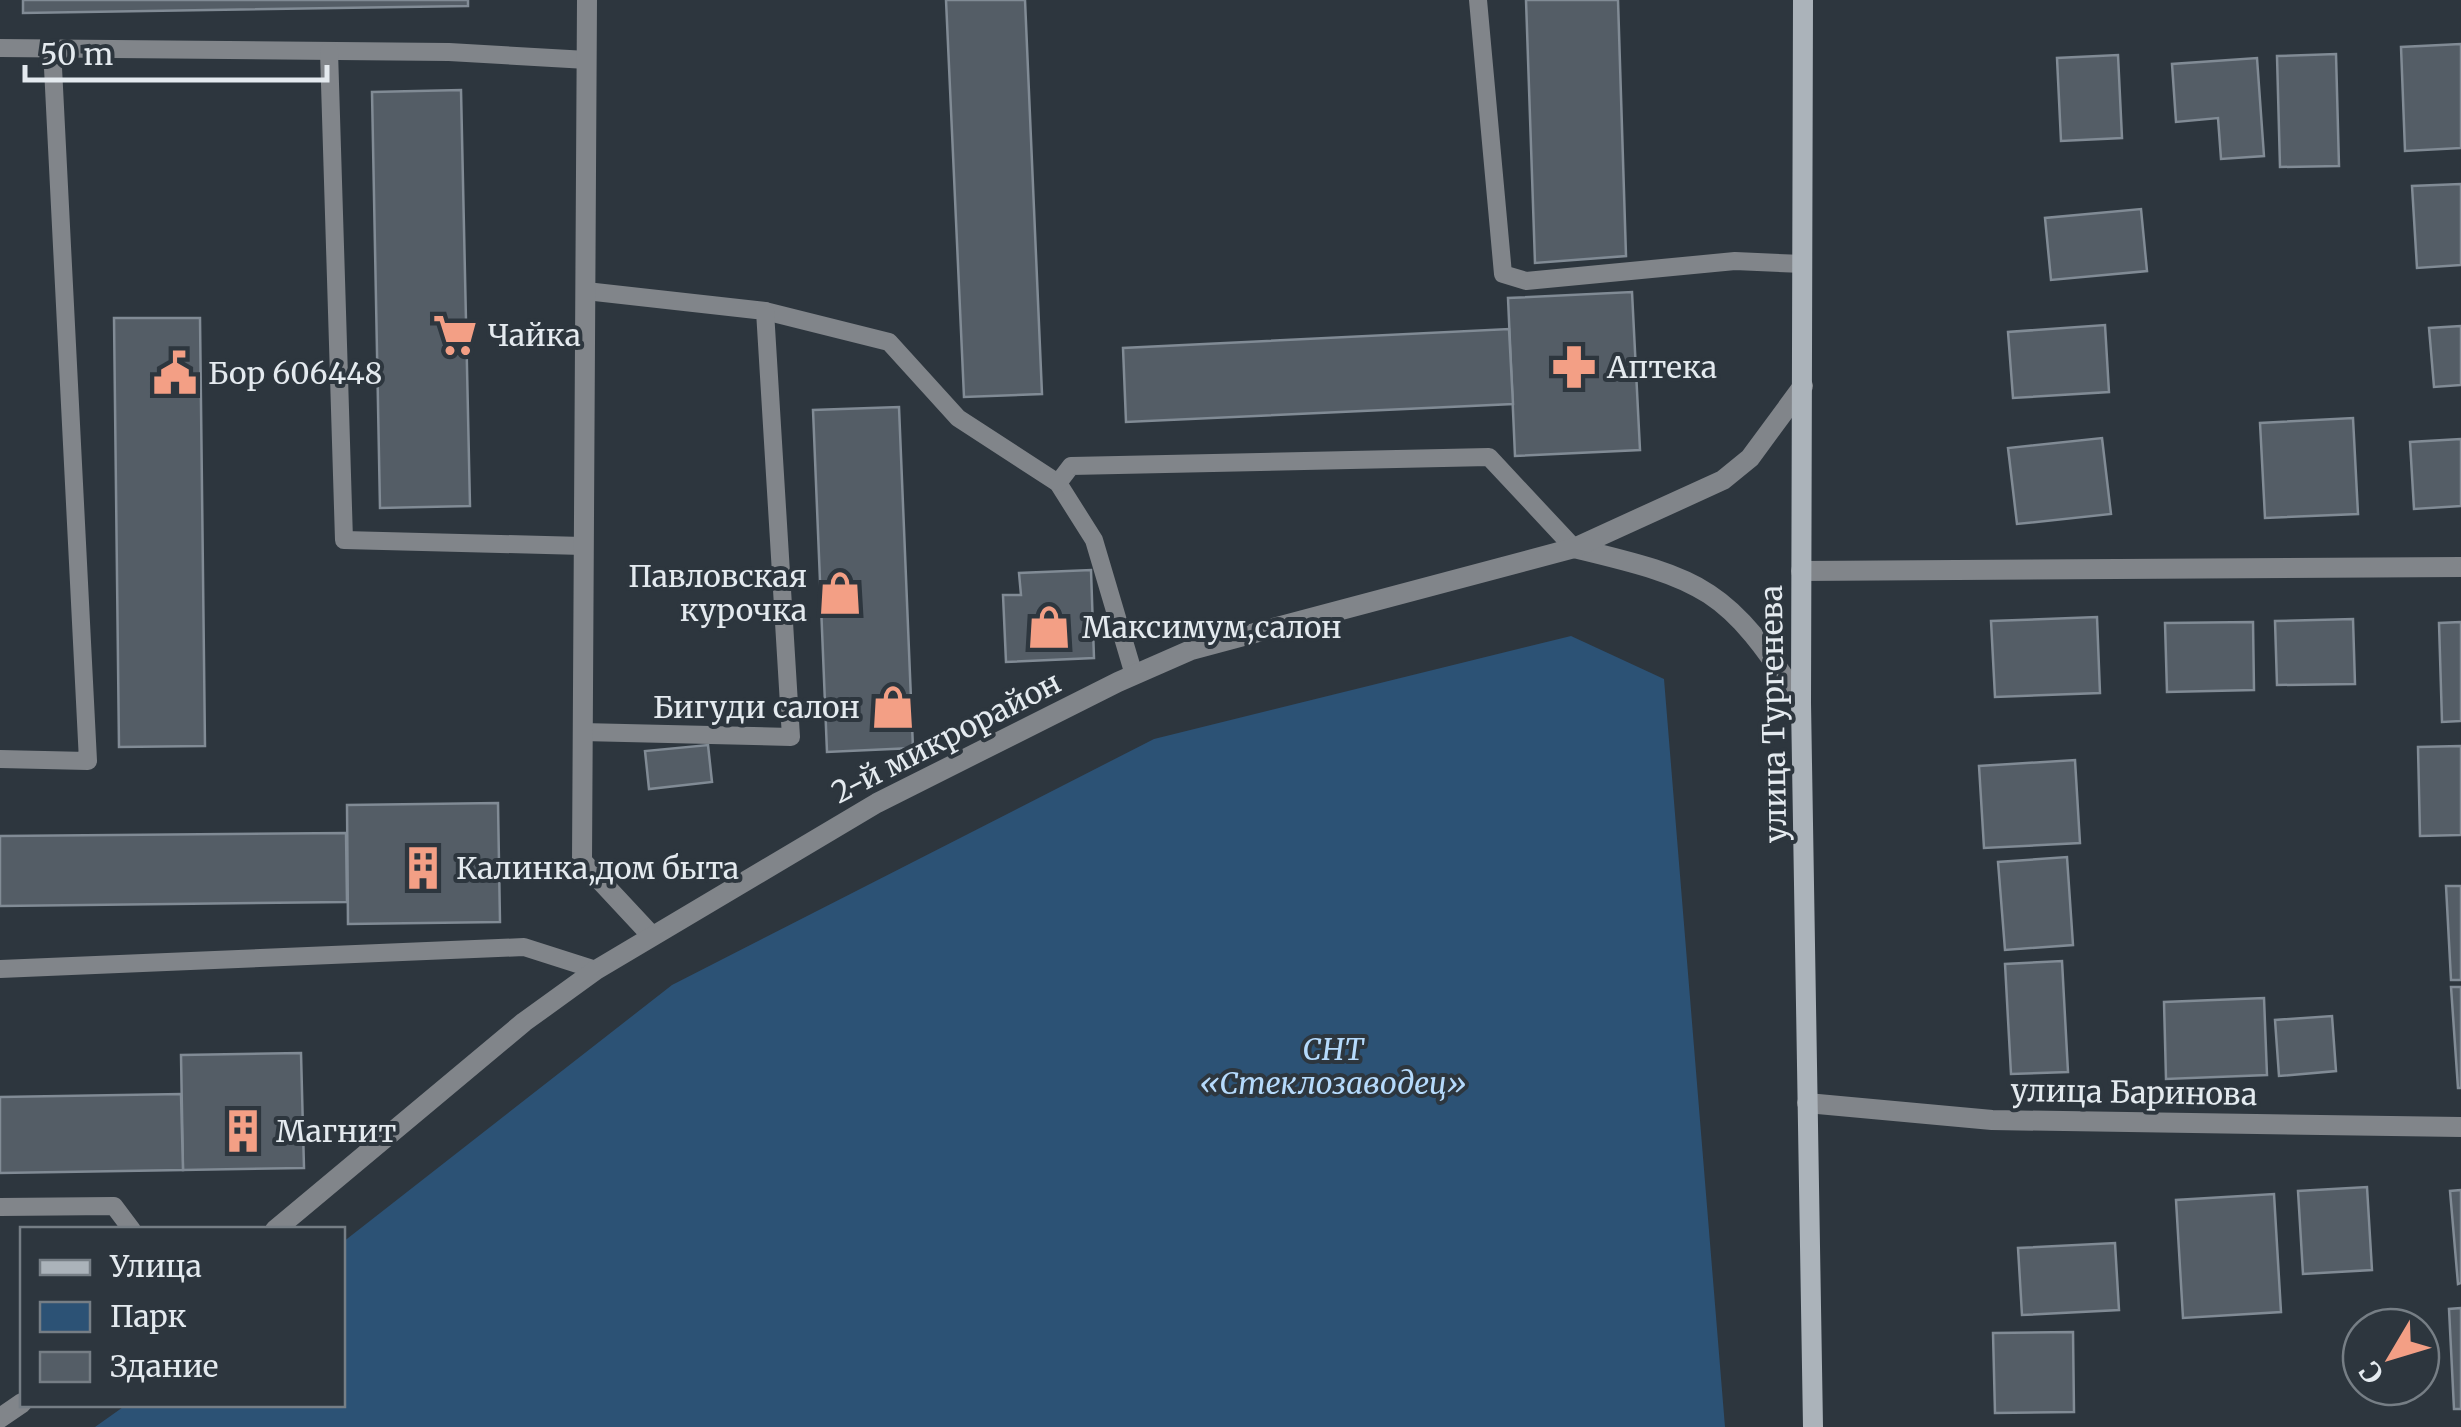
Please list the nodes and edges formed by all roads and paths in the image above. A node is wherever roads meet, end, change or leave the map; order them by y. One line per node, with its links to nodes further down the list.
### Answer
1 (587, 0): 7 (street)
2 (1478, 0): 8 (lane)
3 (1803, 0): 8 (street, улица Тургенева)
4 (0, 48): 5 (lane)
5 (52, 48): 6 (lane); 20 (lane)
6 (329, 51): 7 (lane); 13 (lane)
7 (586, 60): 9 (street)
8 (1803, 264): 11 (street, улица Тургенева)
9 (586, 290): 10 (lane); 13 (street)
10 (765, 311): 12 (lane); 19 (lane)
11 (1803, 386): 14 (street, 2-й микрорайон); 16 (street, улица Тургенева)
12 (1058, 482): 14 (lane); 17 (lane)
13 (583, 546): 19 (street)
14 (1574, 548): 17 (street, 2-й микрорайон); 18 (street)
15 (2461, 566): 16 (street)
16 (1801, 572): 18 (street, улица Тургенева)
17 (1134, 675): 21 (street, 2-й микрорайон)
18 (1801, 703): 24 (street, улица Тургенева)
19 (582, 732): 21 (street)
20 (0, 759)
21 (651, 935): 23 (street, 2-й микрорайон)
22 (0, 969): 23 (lane)
23 (596, 970): 28 (street, 2-й микрорайон)
24 (1807, 1103): 25 (street, улица Баринова); 29 (street, улица Тургенева)
25 (2461, 1127)
26 (0, 1207): 27 (lane)
27 (130, 1227)
28 (280, 1227)
29 (1813, 1427)

